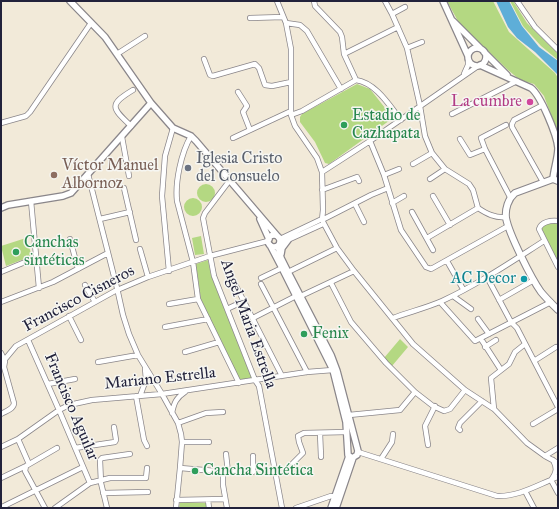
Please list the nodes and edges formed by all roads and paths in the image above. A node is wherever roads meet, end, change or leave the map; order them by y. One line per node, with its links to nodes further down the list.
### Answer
1 (70, 1): 12 (street)
2 (277, 1): 9 (street)
3 (385, 1): 8 (street)
4 (442, 1): 11 (street)
5 (517, 1): 19 (street)
6 (314, 2): 21 (street)
7 (405, 7): 8 (street)
8 (392, 14): 14 (street)
9 (283, 17): 10 (street); 13 (street)
10 (250, 18)
11 (451, 19): 18 (street); 22 (street)
12 (91, 23): 20 (street); 39 (street)
13 (286, 23): 29 (street); 30 (street)
14 (398, 26): 17 (street); 21 (street)
15 (145, 36): 20 (street)
16 (422, 42): 17 (street)
17 (407, 48): 35 (street)
18 (482, 50): 22 (street); 24 (street); 25 (street)
19 (558, 50)
20 (117, 54): 33 (street)
21 (344, 54): 27 (street)
22 (468, 58): 24 (street); 26 (street)
23 (204, 59): 29 (street)
24 (479, 65): 25 (street); 26 (street)
25 (509, 77): 28 (street)
26 (460, 78): 35 (street)
27 (356, 80): 30 (street); 38 (street)
28 (517, 81): 34 (street); 37 (street)
29 (291, 82): 36 (street)
30 (341, 89): 36 (street)
31 (133, 90): 41 (street)
32 (238, 92): 43 (street)
33 (151, 103): 41 (street); 42 (street)
34 (543, 105): 60 (street); 62 (street)
35 (420, 106): 38 (street); 50 (street)
36 (291, 113): 43 (street); 54 (street)
37 (452, 114)
38 (401, 120): 48 (street)
39 (1, 123)
40 (506, 125): 49 (street)
41 (131, 126): 45 (street)
42 (172, 128): 44 (street); 104 (street)
43 (250, 130): 46 (street)
44 (191, 136): 59 (street); 100 (street)
45 (122, 137): 55 (street); 57 (street)
46 (233, 138)
47 (460, 139): 49 (street)
48 (370, 140): 54 (street); 56 (street)
49 (485, 149): 68 (street)
50 (432, 153): 51 (street); 53 (street)
51 (413, 164)
52 (399, 169): 56 (street)
53 (445, 169): 58 (street); 73 (street)
54 (322, 172): 65 (street)
55 (88, 174): 69 (street); 78 (street)
56 (384, 175): 64 (street)
57 (129, 176)
58 (430, 179)
59 (230, 180): 76 (street); 96 (street, Angel Maria Estrella)
60 (555, 180): 62 (main road)
61 (359, 181): 65 (street)
62 (543, 182): 68 (main road)
63 (124, 188): 74 (street)
64 (388, 188): 70 (street); 71 (street)
65 (322, 190): 79 (street)
66 (404, 196): 70 (street)
67 (433, 196): 82 (street)
68 (510, 197): 77 (main road)
69 (31, 201): 72 (street); 116 (street)
70 (392, 203): 99 (street)
71 (355, 204): 79 (street); 81 (street)
72 (1, 208)
73 (478, 208): 77 (street); 82 (street)
74 (130, 212): 78 (street); 86 (street)
75 (412, 212): 84 (street)
76 (257, 213): 89 (street); 90 (street)
77 (506, 217): 83 (main road)
78 (100, 219): 94 (street)
79 (322, 221): 87 (street); 90 (street); 91 (street)
80 (558, 221): 88 (street)
81 (364, 222)
82 (450, 225): 84 (street)
83 (508, 226): 95 (main road); 99 (street)
84 (427, 238): 93 (street)
85 (70, 239): 103 (street)
86 (136, 240)
87 (288, 240): 90 (street); 97 (street)
88 (544, 241): 95 (street); 101 (street)
89 (269, 242): 90 (street); 90 (street); 96 (street, Francisco Cisneros); 102 (street)
90 (279, 242): 97 (street)
91 (337, 248): 105 (street); 107 (street)
92 (140, 249): 108 (street)
93 (433, 250)
94 (108, 253): 103 (street); 118 (street)
95 (521, 255): 109 (street); 111 (main road)
96 (210, 256): 100 (street, Francisco Cisneros); 131 (street, Angel Maria Estrella)
97 (281, 258): 107 (street)
98 (30, 260): 106 (street)
99 (447, 261): 117 (street)
100 (193, 262): 104 (street, Francisco Cisneros); 121 (street)
101 (558, 267)
102 (282, 268): 110 (street); 119 (street)
103 (78, 269): 116 (street)
104 (169, 271): 108 (street, Francisco Cisneros)
105 (354, 271): 112 (street); 135 (street)
106 (1, 272)
107 (288, 272): 119 (street)
108 (148, 277): 118 (street, Francisco Cisneros)
109 (487, 277): 117 (street); 122 (street)
110 (261, 278)
111 (534, 280): 122 (street); 127 (main road)
112 (331, 282): 119 (street); 166 (street)
113 (235, 284): 123 (street)
114 (261, 284): 129 (street)
115 (85, 285): 125 (street)
116 (39, 288): 124 (street)
117 (463, 289): 120 (street)
118 (118, 290): 125 (street, Francisco Cisneros); 151 (street)
119 (298, 296): 129 (street); 156 (street); 177 (street)
120 (453, 296): 126 (street); 130 (street)
121 (198, 299): 128 (street); 137 (street)
122 (499, 300): 138 (street)
123 (244, 301): 131 (street); 134 (street)
124 (1, 302)
125 (95, 302): 133 (street, Francisco Cisneros)
126 (440, 302): 135 (street); 141 (street)
127 (551, 302): 132 (main road); 138 (street)
128 (169, 304)
129 (273, 307): 134 (street); 158 (street)
130 (471, 309)
131 (226, 310): 161 (street, Angel Maria Estrella)
132 (558, 310)
133 (69, 316): 142 (street, Francisco Cisneros); 143 (street)
134 (252, 318): 159 (street)
135 (393, 318): 164 (street)
136 (478, 318): 140 (street)
137 (208, 319): 139 (street); 145 (street)
138 (511, 322): 140 (street); 146 (street)
139 (165, 327)
140 (489, 334): 141 (street)
141 (481, 338): 147 (street)
142 (28, 340): 153 (street, Francisco Cisneros); 163 (street, Francisco Aguilar)
143 (81, 340)
144 (496, 340): 147 (street)
145 (219, 342): 149 (street); 162 (street)
146 (525, 344): 152 (street); 157 (street)
147 (486, 347): 157 (street)
148 (556, 347): 152 (street)
149 (185, 352)
150 (1, 353): 153 (street)
151 (138, 355): 154 (street); 155 (street)
152 (534, 361): 171 (street)
153 (3, 362): 176 (street)
154 (98, 362)
155 (145, 367): 167 (street); 168 (street)
156 (333, 370): 158 (street, Mariano Estrella); 182 (street)
157 (501, 370): 172 (street)
158 (307, 372): 159 (street, Mariano Estrella)
159 (282, 376): 161 (street, Mariano Estrella)
160 (75, 378): 163 (street)
161 (255, 380): 162 (street, Mariano Estrella); 231 (street, Angel Maria Estrella)
162 (239, 383): 165 (street, Mariano Estrella)
163 (48, 384): 173 (street, Francisco Aguilar)
164 (465, 390): 169 (street); 170 (street)
165 (185, 391): 167 (street, Mariano Estrella); 175 (street)
166 (415, 392): 170 (street); 177 (street)
167 (162, 394): 168 (street, Mariano Estrella); 175 (street)
168 (138, 396): 173 (street, Mariano Estrella); 189 (street)
169 (482, 400): 172 (street); 181 (street)
170 (435, 406): 188 (street)
171 (558, 408): 179 (street)
172 (494, 409): 198 (street)
173 (59, 410): 185 (street, Mariano Estrella); 192 (street, Francisco Aguilar)
174 (223, 412): 178 (street)
175 (172, 413): 178 (street)
176 (1, 414)
177 (349, 415): 194 (street)
178 (178, 423): 186 (street)
179 (533, 424)
180 (114, 427): 192 (street)
181 (460, 430)
182 (347, 432): 183 (street); 200 (street)
183 (320, 433): 199 (street); 203 (street)
184 (393, 434): 201 (street)
185 (18, 439): 190 (street, Mariano Estrella); 205 (street)
186 (182, 442): 187 (street); 208 (street)
187 (208, 442)
188 (428, 445)
189 (147, 446)
190 (1, 448)
191 (58, 448): 205 (street)
192 (75, 448): 206 (street, Francisco Aguilar)
193 (558, 448): 198 (street)
194 (357, 450): 200 (street); 201 (street)
195 (130, 454): 213 (street, Francisco Aguilar)
196 (226, 454): 209 (street)
197 (253, 456): 209 (street)
198 (545, 456): 202 (street)
199 (321, 457)
200 (351, 457): 220 (street)
201 (381, 459): 216 (street)
202 (553, 460): 204 (street); 212 (street)
203 (293, 463)
204 (558, 463)
205 (27, 465): 211 (street); 215 (street)
206 (83, 467): 214 (street, Francisco Aguilar); 215 (street)
207 (147, 468): 213 (street)
208 (180, 468): 209 (street); 222 (street)
209 (226, 472): 221 (street)
210 (558, 477): 212 (street)
211 (1, 478)
212 (551, 480): 216 (street); 219 (street)
213 (101, 481): 214 (street); 217 (street, Francisco Aguilar)
214 (90, 483): 226 (street)
215 (35, 490): 224 (street); 225 (street)
216 (526, 491): 235 (street)
217 (103, 492): 218 (street); 227 (street, Francisco Aguilar)
218 (148, 492)
219 (558, 493)
220 (337, 497): 232 (street); 233 (street); 234 (street)
221 (225, 499): 223 (street); 230 (street)
222 (176, 500): 223 (street); 228 (street)
223 (208, 500): 229 (street)
224 (2, 507)
225 (45, 508)
226 (55, 508)
227 (107, 508)
228 (176, 508)
229 (209, 508)
230 (227, 508)
231 (282, 508)
232 (296, 508)
233 (331, 508)
234 (336, 508)
235 (534, 508)

